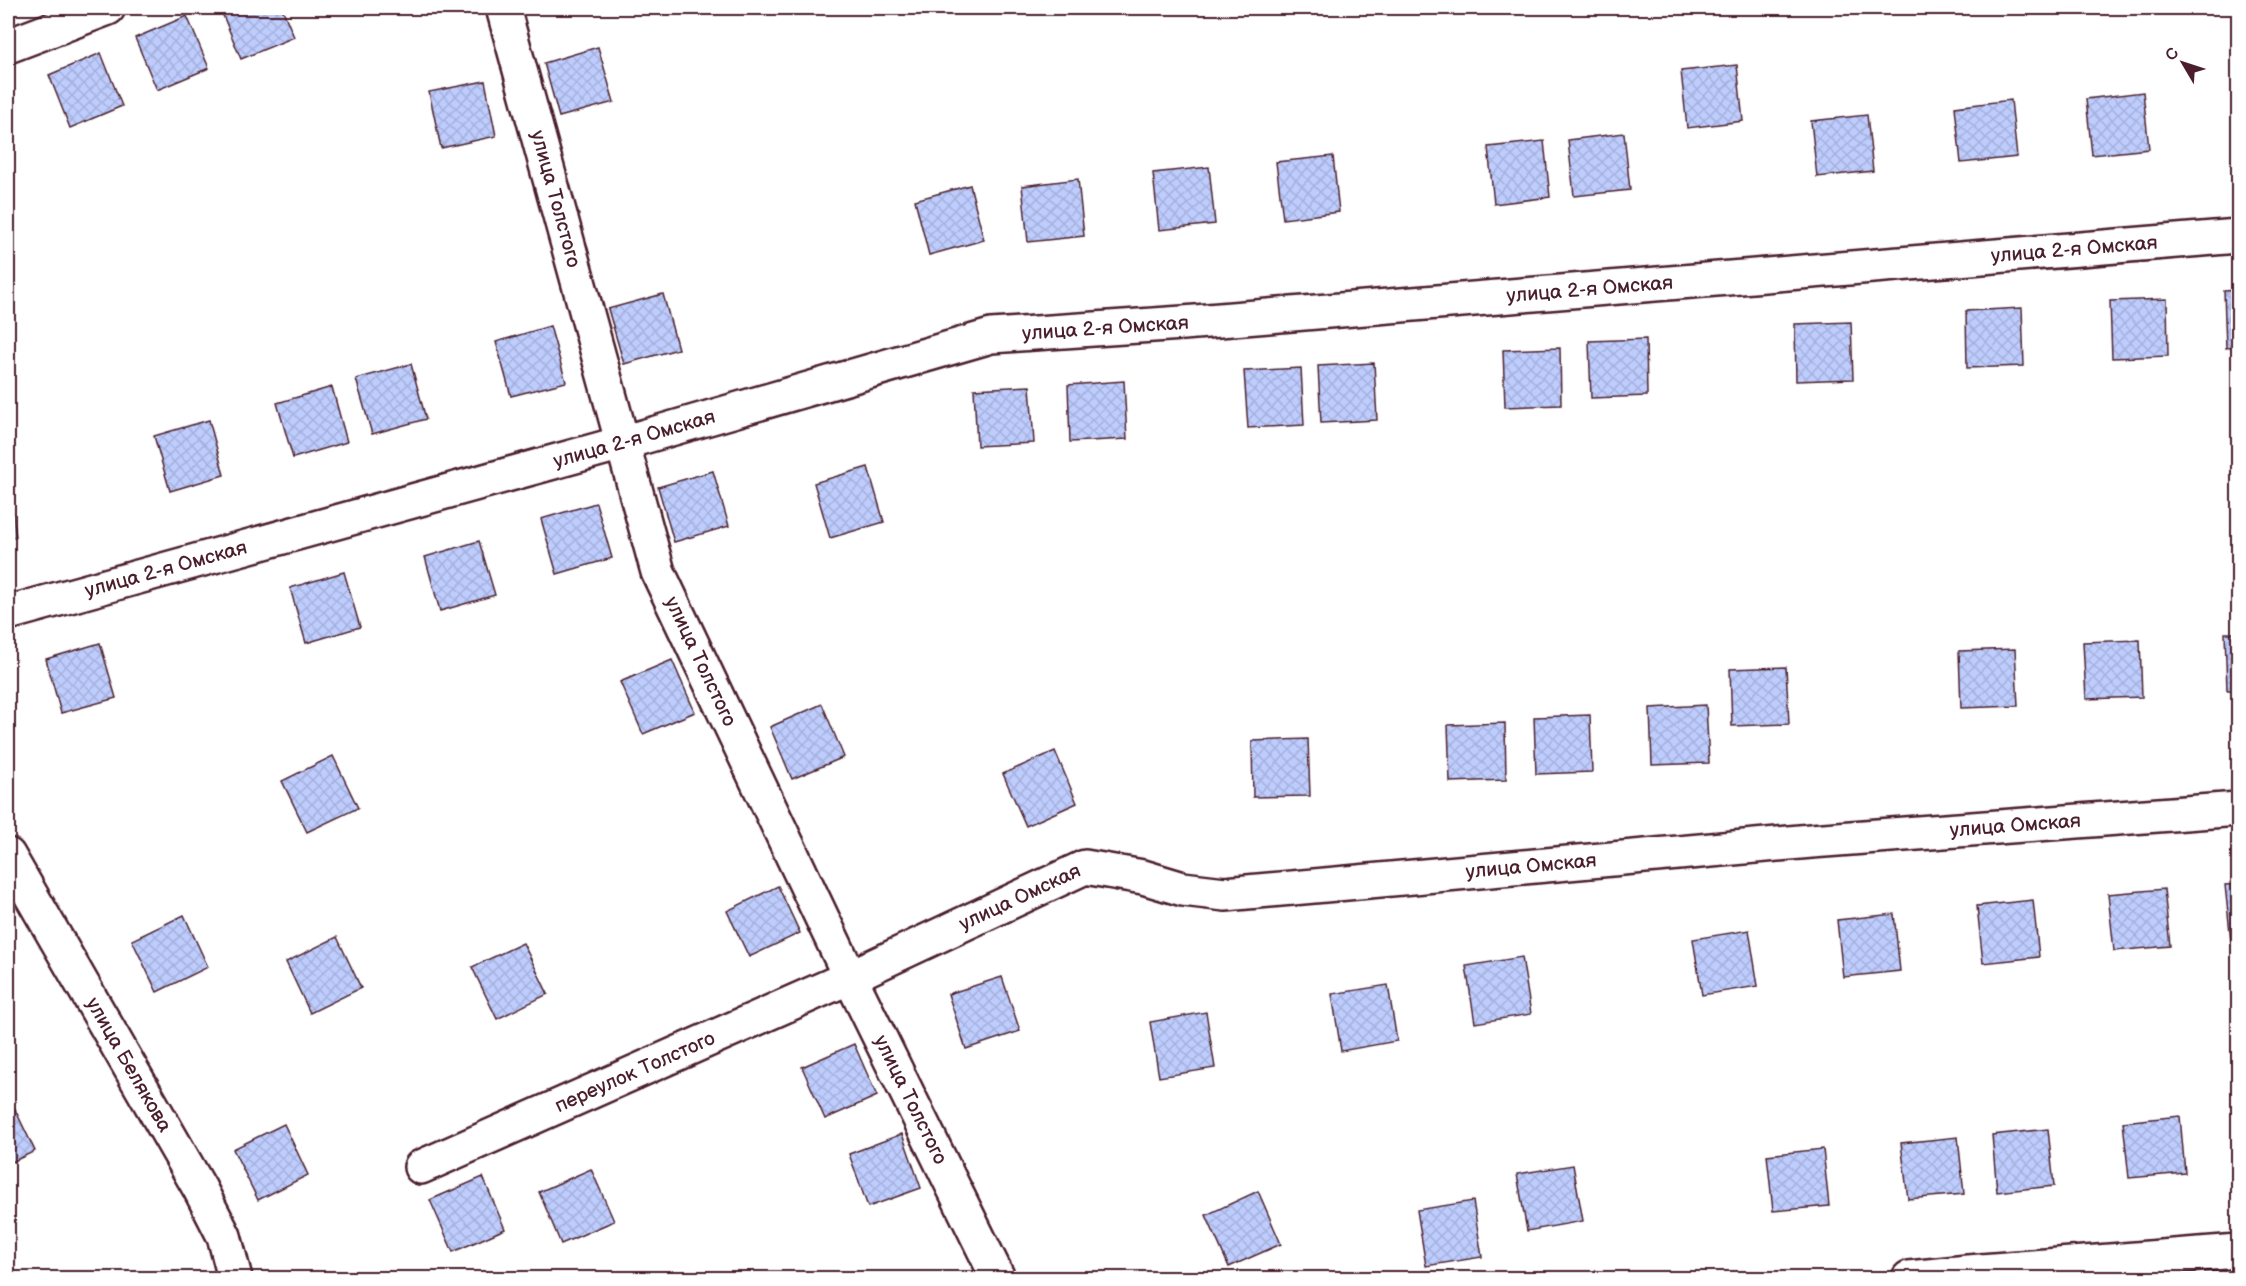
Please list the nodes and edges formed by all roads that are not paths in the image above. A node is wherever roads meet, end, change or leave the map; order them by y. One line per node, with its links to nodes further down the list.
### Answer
1 (108, 8): 3 (street)
2 (503, 8): 5 (street, улица Толстого)
3 (8, 46)
4 (2238, 236): 5 (street, улица 2-я Омская)
5 (622, 443): 6 (street, улица 2-я Омская); 9 (street, улица Толстого)
6 (8, 613)
7 (2238, 808): 9 (street, улица Омская)
8 (8, 855): 12 (street, улица Белякова)
9 (849, 977): 10 (street, переулок Толстого); 13 (street, улица Толстого)
10 (421, 1167)
11 (2238, 1251): 14 (street)
12 (235, 1278)
13 (998, 1278)
14 (1909, 1278)

